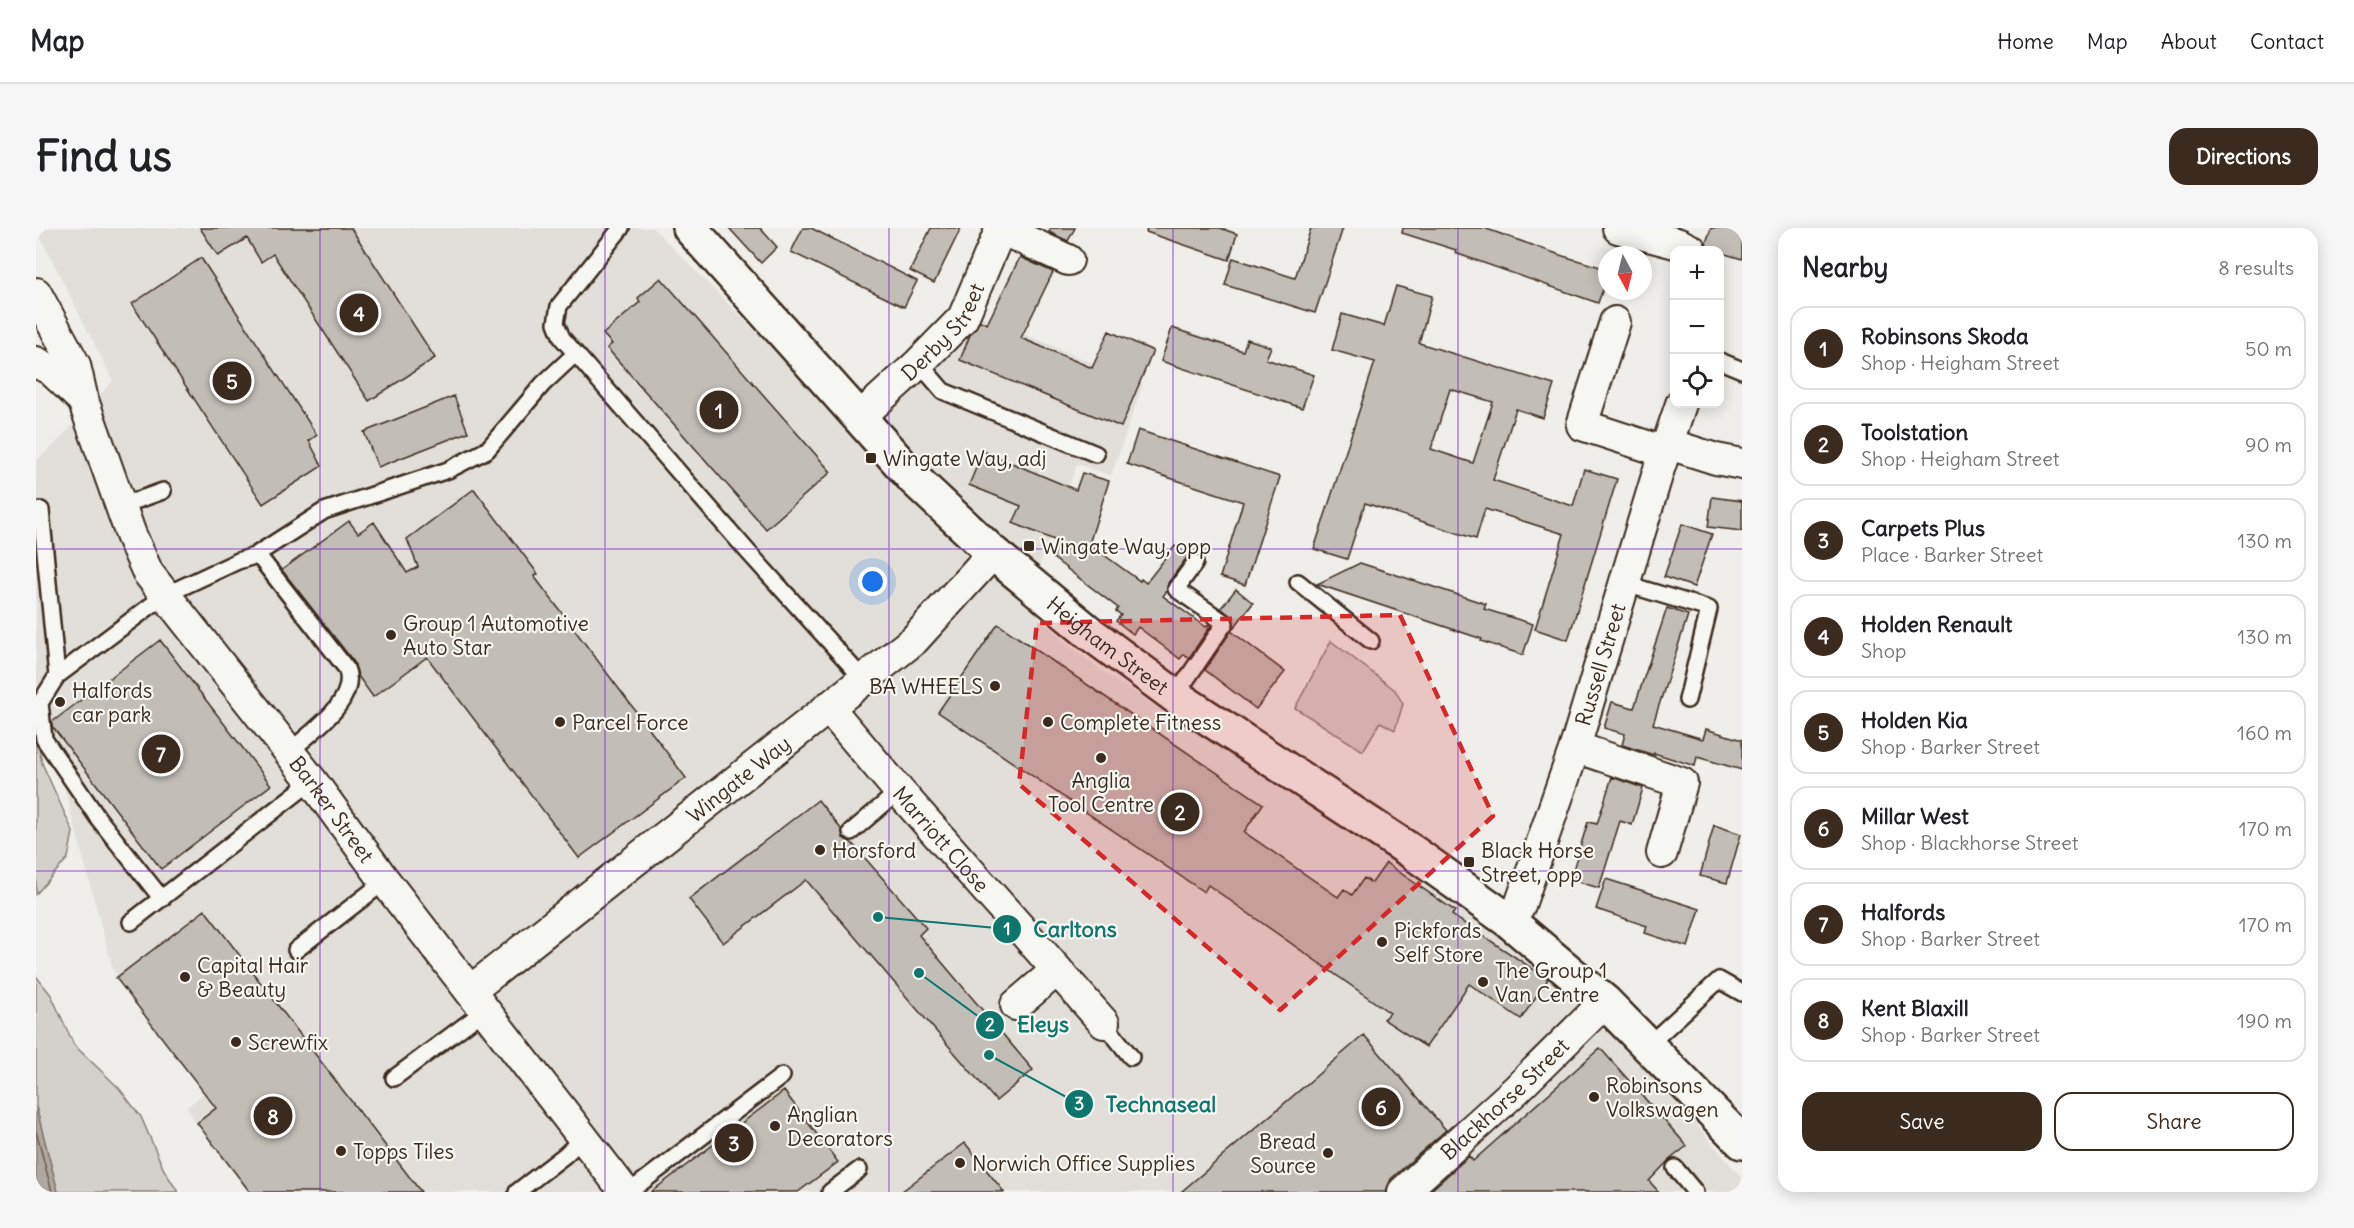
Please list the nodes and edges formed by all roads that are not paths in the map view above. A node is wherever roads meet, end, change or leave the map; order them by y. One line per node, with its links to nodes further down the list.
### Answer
1 (621, 228): 9 (lane)
2 (1618, 228): 5 (street)
3 (1001, 229): 6 (street); 11 (street, Derby Street)
4 (696, 230): 16 (street, Heigham Street)
5 (1683, 246)
6 (1068, 260)
7 (36, 293): 14 (street, Barker Street)
8 (1615, 322): 17 (street)
9 (575, 354): 24 (lane); 31 (lane)
10 (36, 362): 14 (street, Barker Street)
11 (919, 363): 16 (street, Derby Street); 18 (lane)
12 (1724, 363): 13 (lane)
13 (1742, 369)
14 (83, 400): 21 (street, Barker Street)
15 (1680, 408): 17 (street, Russell Street)
16 (860, 417): 23 (street, Heigham Street)
17 (1667, 448): 19 (street); 27 (street, Russell Street)
18 (1096, 454)
19 (1742, 464)
20 (163, 491): 21 (lane)
21 (121, 506): 28 (street, Barker Street)
22 (41, 510): 30 (lane)
23 (993, 553): 31 (street, Wingate Way); 32 (street, Heigham Street)
24 (254, 556): 28 (lane); 36 (lane)
25 (1195, 564): 32 (lane)
26 (1298, 582): 29 (lane)
27 (1626, 584): 33 (lane); 35 (street, Russell Street)
28 (165, 595): 30 (lane); 36 (street, Barker Street)
29 (1371, 641)
30 (57, 676): 42 (lane)
31 (864, 680): 34 (street, Wingate Way)
32 (1175, 696): 43 (street, Heigham Street)
33 (1687, 700)
34 (828, 707): 38 (street, Marriott Close); 48 (street, Wingate Way)
35 (1575, 747): 40 (street); 43 (street, Russell Street)
36 (289, 752): 37 (street, Barker Street)
37 (312, 781): 41 (street, Barker Street); 42 (lane)
38 (899, 791): 39 (lane); 46 (street, Marriott Close)
39 (851, 832)
40 (1662, 853)
41 (385, 881): 45 (lane); 48 (street, Barker Street)
42 (162, 899): 44 (lane)
43 (1509, 921): 49 (street, Heigham Street)
44 (131, 922)
45 (296, 950)
46 (1057, 970): 50 (street); 51 (street, Marriott Close)
47 (1742, 993): 52 (lane)
48 (477, 1001): 55 (lane); 56 (street, Barker Street)
49 (1605, 1002): 52 (street, Heigham Street); 63 (street, Blackhorse Street)
50 (1016, 1005)
51 (1104, 1023): 53 (lane)
52 (1647, 1046): 57 (street, Heigham Street)
53 (1131, 1057)
54 (782, 1076): 61 (lane)
55 (394, 1078)
56 (584, 1137): 60 (lane); 61 (street, Barker Street)
57 (1742, 1142)
58 (1675, 1168): 64 (lane)
59 (859, 1170): 62 (lane)
60 (517, 1192)
61 (627, 1192)
62 (830, 1192)
63 (1403, 1192)
64 (1695, 1192)

